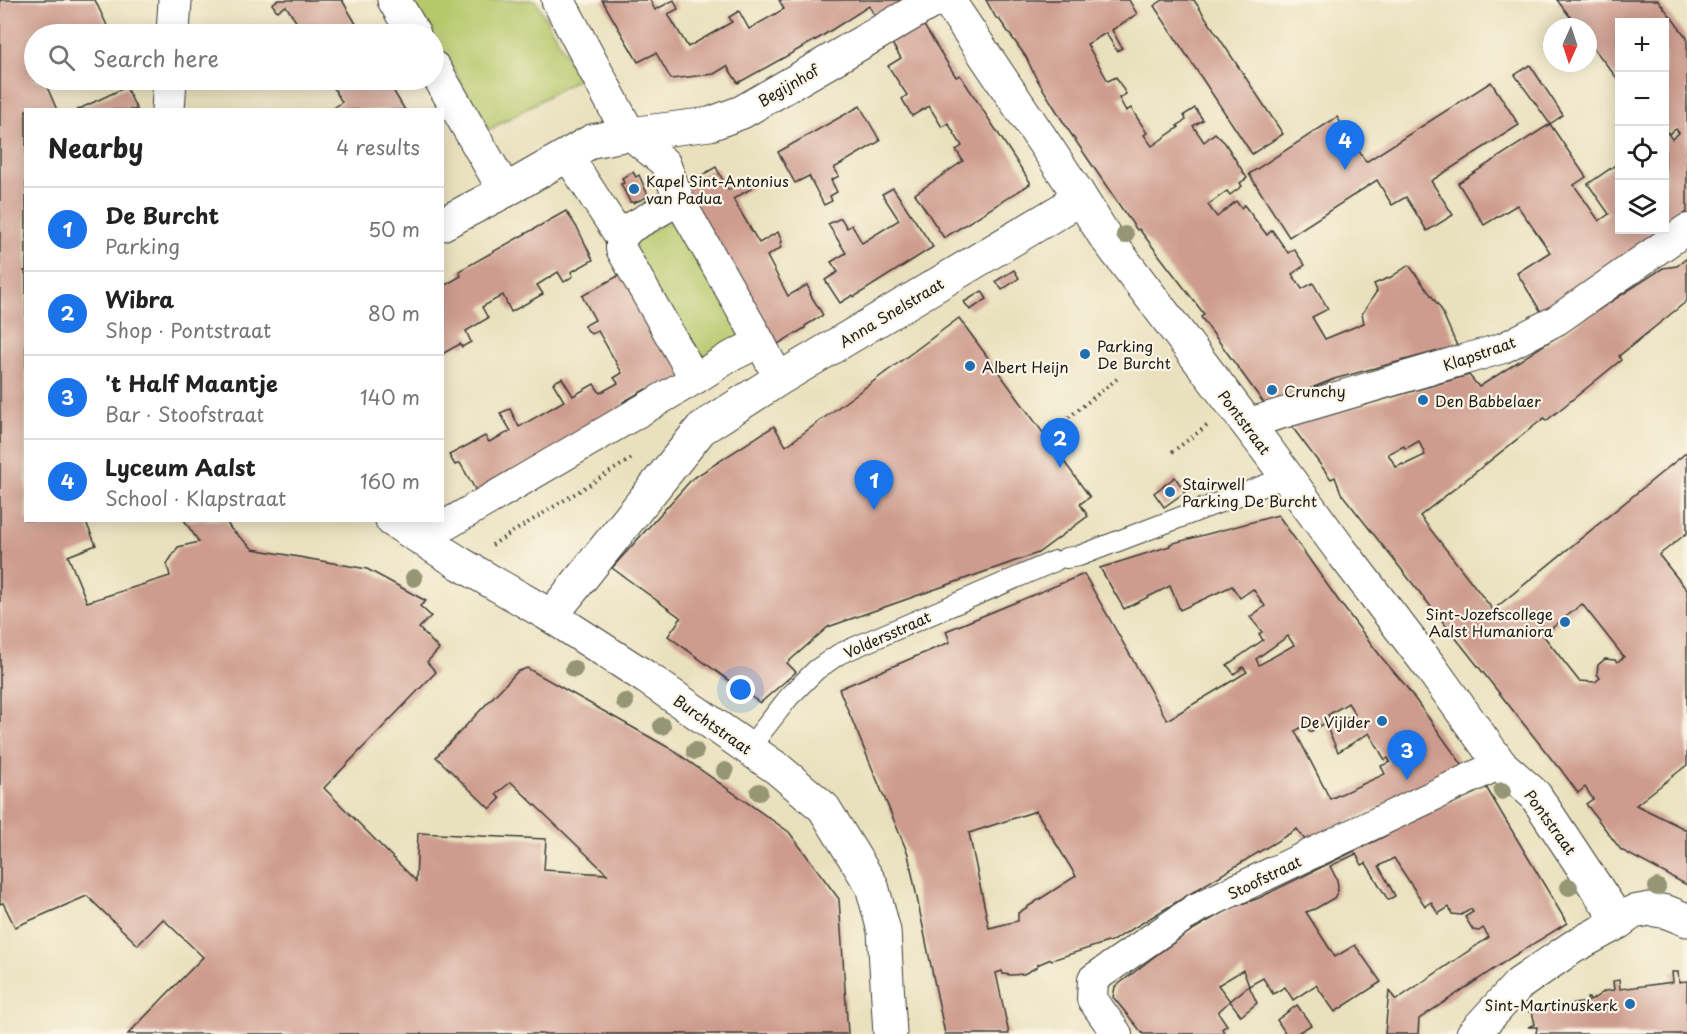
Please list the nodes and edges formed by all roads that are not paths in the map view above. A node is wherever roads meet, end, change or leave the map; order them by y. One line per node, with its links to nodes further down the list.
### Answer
1 (175, 0): 6 (street)
2 (394, 0): 7 (street)
3 (558, 0): 11 (street)
4 (935, 0): 11 (street, Begijnhof)
5 (948, 0): 14 (street, Pontstraat)
6 (174, 24)
7 (408, 24)
8 (444, 85): 13 (street)
9 (169, 90): 10 (street)
10 (168, 108)
11 (629, 134): 12 (street, Begijnhof); 15 (street)
12 (567, 155): 13 (street, Begijnhof); 18 (street)
13 (505, 191): 16 (street, Begijnhof)
14 (1077, 192): 21 (street, Anna Snelstraat); 22 (street, Pontstraat)
15 (679, 200): 18 (street); 19 (street)
16 (444, 223)
17 (1687, 229): 22 (street, Klapstraat)
18 (621, 238): 20 (street)
19 (760, 342): 20 (street); 21 (street)
20 (695, 379): 25 (street)
21 (779, 380): 26 (street, Anna Snelstraat)
22 (1239, 415): 23 (street, Pontstraat)
23 (1286, 477): 27 (lane, Voldersstraat); 28 (street, Pontstraat)
24 (395, 522): 25 (street, Burchtstraat)
25 (422, 539): 26 (street, Burchtstraat)
26 (551, 616): 27 (street, Burchtstraat)
27 (749, 748): 31 (street, Burchtstraat)
28 (1500, 764): 30 (street, Pontstraat); 32 (street, Stoofstraat)
29 (1687, 920): 30 (street)
30 (1619, 922): 33 (street)
31 (890, 1034)
32 (1117, 1034)
33 (1473, 1034)

